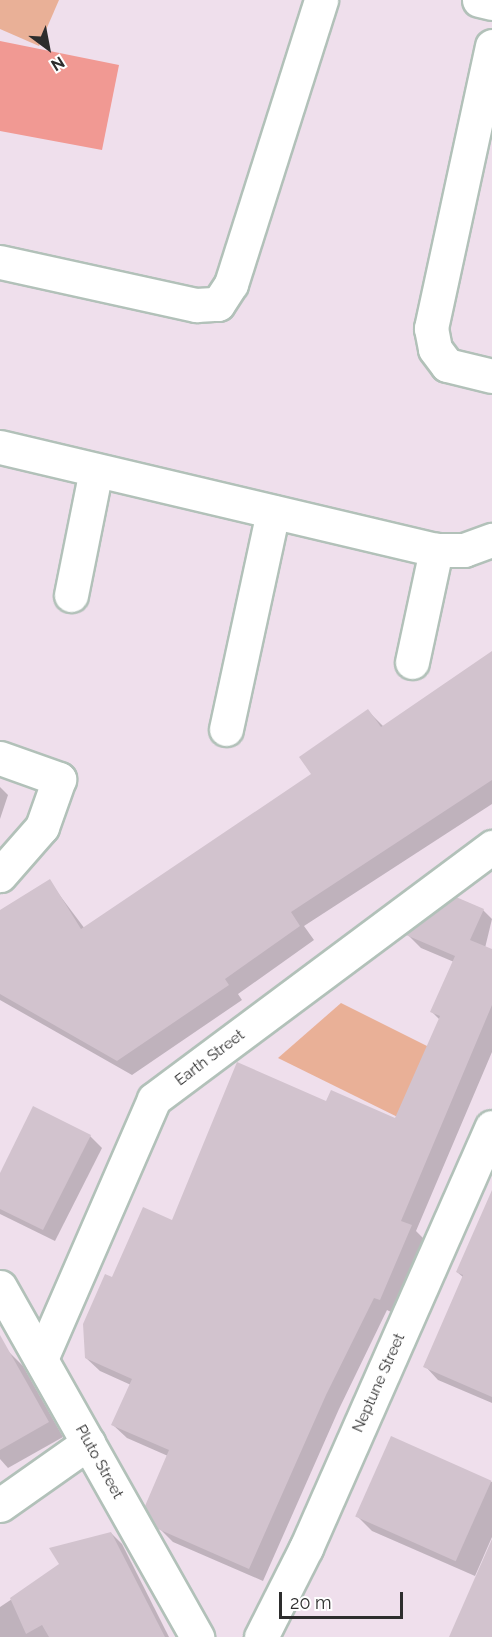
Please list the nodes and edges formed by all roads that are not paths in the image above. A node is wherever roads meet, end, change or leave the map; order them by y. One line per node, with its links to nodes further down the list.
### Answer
1 (321, 0): 5 (street)
2 (479, 0): 3 (street)
3 (492, 3)
4 (492, 46): 6 (street)
5 (0, 262)
6 (492, 376)
7 (0, 447): 8 (street)
8 (96, 470): 9 (street); 12 (street)
9 (273, 512): 11 (street); 14 (street)
10 (492, 540): 11 (street)
11 (436, 550): 13 (street)
12 (71, 595)
13 (412, 662)
14 (226, 729)
15 (0, 758): 17 (street)
16 (492, 847): 20 (street, Earth Street)
17 (0, 875)
18 (492, 1127): 24 (street, Neptune Street)
19 (0, 1287): 20 (street, Pluto Street)
20 (41, 1359): 21 (street, Pluto Street)
21 (88, 1443): 22 (street); 23 (street, Pluto Street)
22 (0, 1505)
23 (197, 1637)
24 (261, 1637)

